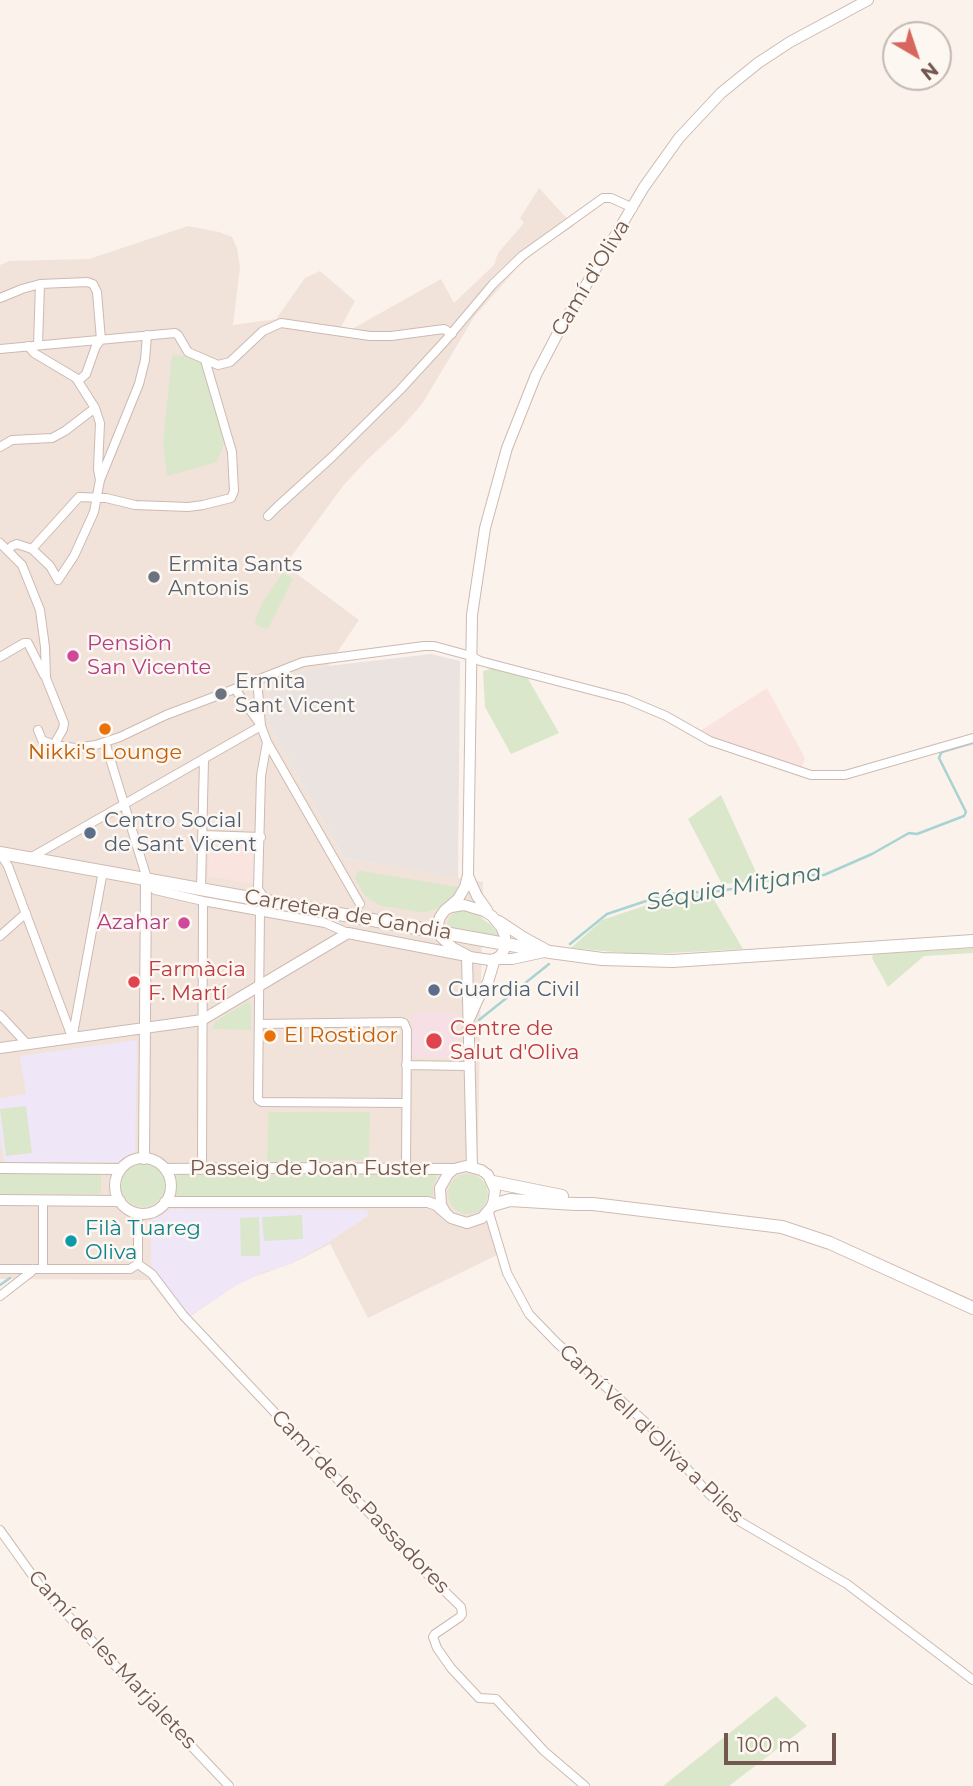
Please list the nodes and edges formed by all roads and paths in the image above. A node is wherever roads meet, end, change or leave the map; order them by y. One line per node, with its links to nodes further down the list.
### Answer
1 (869, 0): 2 (street, Camí d’Oliva)
2 (633, 208): 5 (street); 23 (street, Camí d’Oliva)
3 (40, 284): 4 (street); 7 (street); 8 (street)
4 (0, 298)
5 (452, 334): 13 (street); 19 (street)
6 (146, 335): 7 (street); 13 (street); 17 (street)
7 (101, 340): 8 (street); 14 (street)
8 (43, 344): 9 (street); 12 (street)
9 (28, 346): 10 (street); 12 (street)
10 (4, 349): 11 (street)
11 (0, 357)
12 (43, 358): 14 (street)
13 (205, 360): 18 (street)
14 (78, 381): 15 (street)
15 (95, 408): 16 (street); 17 (street)
16 (0, 447)
17 (100, 480): 18 (street)
18 (98, 498): 21 (street); 21 (street)
19 (268, 516)
20 (0, 543): 22 (street)
21 (33, 549): 22 (street)
22 (8, 550): 25 (street)
23 (471, 656): 26 (street); 30 (street); 41 (street, Camí d’Oliva)
24 (0, 657): 25 (street)
25 (46, 678): 33 (street)
26 (257, 680): 27 (street); 28 (street)
27 (236, 689): 28 (street); 32 (street)
28 (261, 726): 31 (street); 34 (street)
29 (38, 730): 33 (street)
30 (973, 738)
31 (267, 742): 37 (street); 44 (street)
32 (105, 743): 33 (street); 35 (street)
33 (54, 745)
34 (204, 759): 35 (street); 36 (street)
35 (124, 804): 39 (street); 42 (street)
36 (203, 835): 37 (street); 43 (street)
37 (261, 837): 45 (street)
38 (0, 853): 39 (main road, Carretera de Gandia); 47 (street)
39 (30, 858): 40 (main road, Carretera de Gandia)
40 (103, 872): 42 (main road, Carretera de Gandia); 60 (street)
41 (468, 875): 46 (street); 48 (street)
42 (147, 885): 43 (main road, Carretera de Gandia); 65 (street)
43 (202, 895): 45 (main road, Carretera de Gandia); 63 (street)
44 (360, 904)
45 (262, 905): 49 (main road, Carretera de Gandia); 50 (street, Carretera de Gandia); 59 (street)
46 (445, 909): 48 (street); 49 (street)
47 (26, 913): 51 (street); 61 (street)
48 (492, 916): 53 (street); 54 (street)
49 (439, 932): 53 (main road, Carretera de Gandia); 55 (street)
50 (348, 933): 55 (street); 59 (street)
51 (0, 936)
52 (973, 941): 54 (main road, Carretera de Gandia)
53 (505, 944): 54 (main road, Carretera de Gandia); 56 (street)
54 (550, 952): 57 (street)
55 (467, 956): 56 (street); 66 (street)
56 (495, 959): 57 (street); 58 (street)
57 (512, 959): 58 (street)
58 (488, 982): 66 (street)
59 (260, 986): 63 (street); 64 (street)
60 (77, 1010): 61 (street); 67 (street)
61 (62, 1011): 67 (street)
62 (0, 1015): 68 (street)
63 (202, 1020): 65 (street); 79 (street)
64 (259, 1024): 70 (street); 72 (street)
65 (145, 1028): 67 (street); 73 (street)
66 (468, 1028): 71 (street)
67 (72, 1037): 68 (street)
68 (27, 1044): 69 (street)
69 (0, 1048)
70 (406, 1065): 71 (street); 72 (street)
71 (468, 1066): 74 (street)
72 (405, 1103): 76 (street)
73 (144, 1158): 77 (street); 78 (street)
74 (472, 1167): 80 (street); 81 (street)
75 (0, 1168): 77 (street)
76 (406, 1168): 79 (street, Passeig de Joan Fuster); 80 (street, Passeig de Joan Fuster)
77 (121, 1169): 84 (street)
78 (165, 1169): 79 (street, Passeig de Joan Fuster); 85 (street)
79 (202, 1169)
80 (454, 1170): 88 (street)
81 (493, 1182): 86 (main road); 87 (street)
82 (0, 1200): 83 (street)
83 (43, 1200): 84 (street); 93 (street)
84 (120, 1201): 89 (street)
85 (165, 1202): 88 (street, Passeig de Joan Fuster); 89 (street)
86 (593, 1204): 87 (main road); 95 (main road)
87 (491, 1209): 88 (street); 97 (street, Camí Vell d'Oliva a Piles)
88 (445, 1212)
89 (138, 1213): 90 (street)
90 (138, 1264): 93 (street); 99 (street, Camí de les Passadores)
91 (0, 1269): 92 (street)
92 (33, 1269): 93 (street); 94 (street)
93 (43, 1269)
94 (0, 1296)
95 (973, 1308)
96 (0, 1530): 98 (street, Camí de les Marjaletes)
97 (973, 1680)
98 (229, 1786)
99 (585, 1786)

